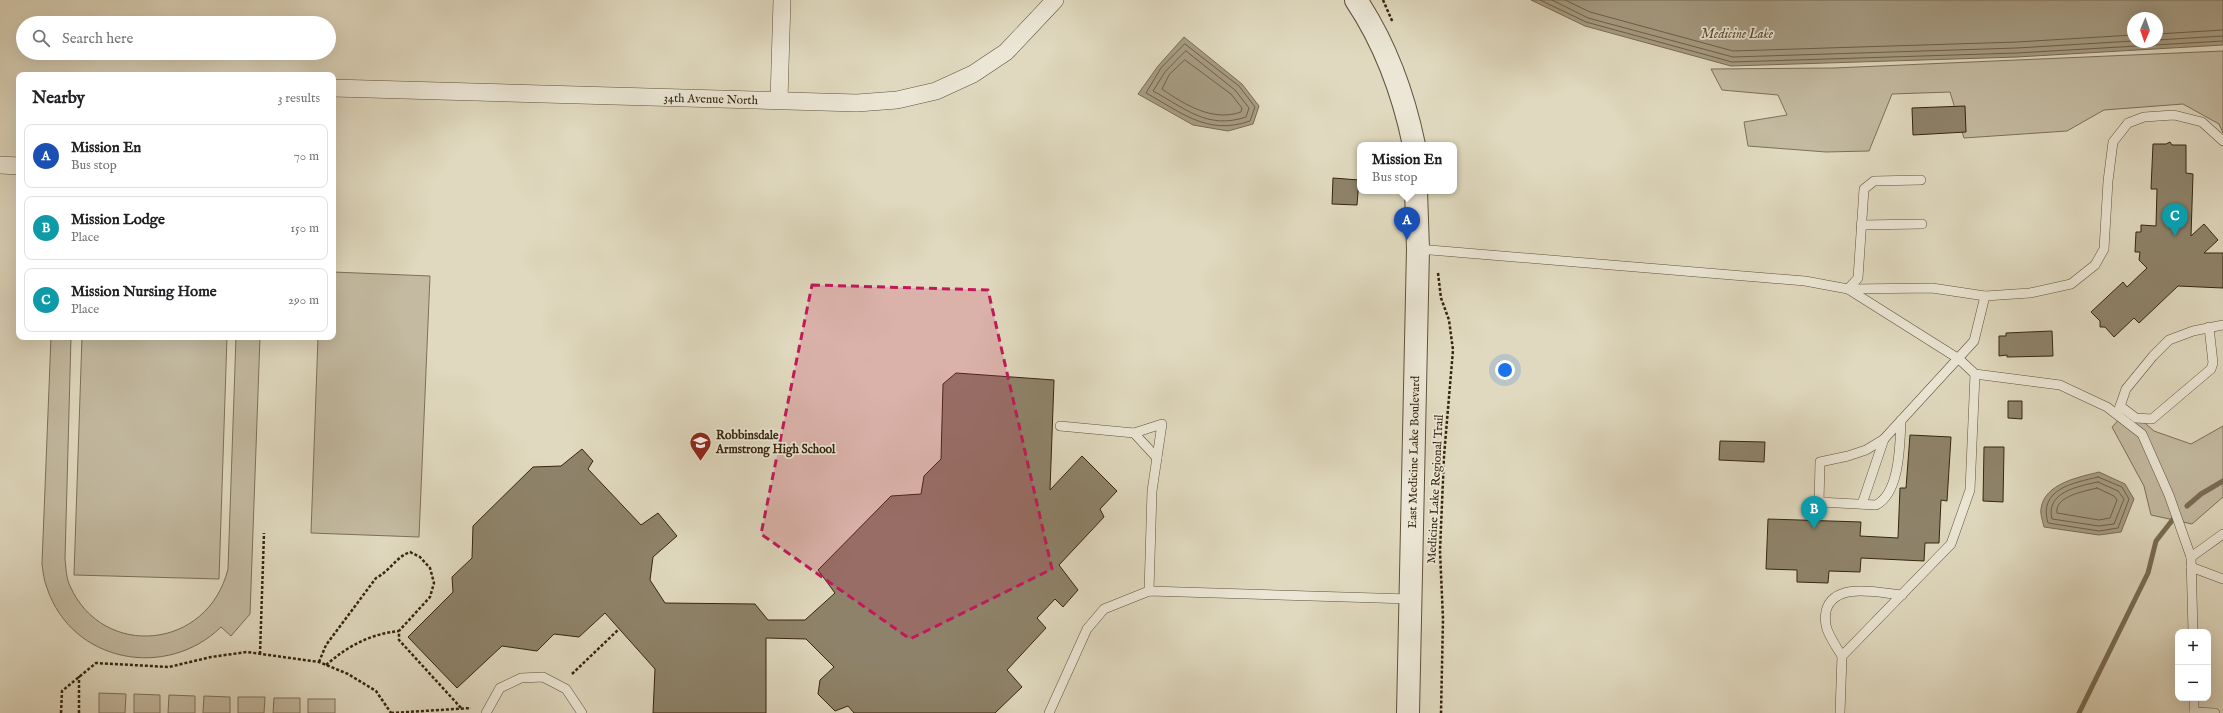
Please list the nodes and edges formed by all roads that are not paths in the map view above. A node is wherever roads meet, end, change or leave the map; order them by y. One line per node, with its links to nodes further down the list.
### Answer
1 (782, 0): 5 (street)
2 (1055, 0): 5 (street, 34th Avenue North)
3 (1356, 0): 7 (street)
4 (336, 88): 5 (street, 34th Avenue North)
5 (778, 100)
6 (2223, 141): 16 (lane)
7 (1413, 142)
8 (0, 165): 9 (street)
9 (16, 166)
10 (1921, 180): 13 (lane)
11 (1416, 194): 14 (street, East Medicine Lake Boulevard)
12 (1922, 224): 13 (lane)
13 (1861, 225): 15 (lane)
14 (1418, 249): 15 (lane); 35 (street, East Medicine Lake Boulevard)
15 (1848, 289): 16 (lane); 19 (lane)
16 (1985, 296): 19 (lane)
17 (2223, 325): 18 (lane)
18 (2209, 327): 21 (lane); 21 (lane)
19 (1959, 359): 20 (lane); 23 (lane)
20 (1975, 374): 22 (lane); 34 (lane)
21 (2120, 406): 22 (lane)
22 (2117, 415): 30 (lane)
23 (1901, 420): 26 (lane); 28 (lane)
24 (1060, 426): 25 (lane)
25 (1134, 433): 27 (lane); 27 (lane)
26 (1884, 440): 28 (lane); 28 (lane)
27 (1157, 458): 33 (lane)
28 (1862, 504)
29 (2223, 534): 30 (lane)
30 (2191, 557): 31 (lane)
31 (2191, 567): 32 (lane); 36 (lane)
32 (2223, 579)
33 (1149, 591): 35 (lane); 42 (lane)
34 (1902, 595): 37 (lane); 37 (lane)
35 (1410, 599): 43 (street, East Medicine Lake Boulevard)
36 (2192, 629)
37 (1842, 656): 44 (lane)
38 (2194, 701): 39 (lane)
39 (2194, 712): 45 (lane)
40 (486, 713): 41 (lane)
41 (582, 713)
42 (1049, 713)
43 (1408, 713)
44 (1840, 713)
45 (2215, 713)

